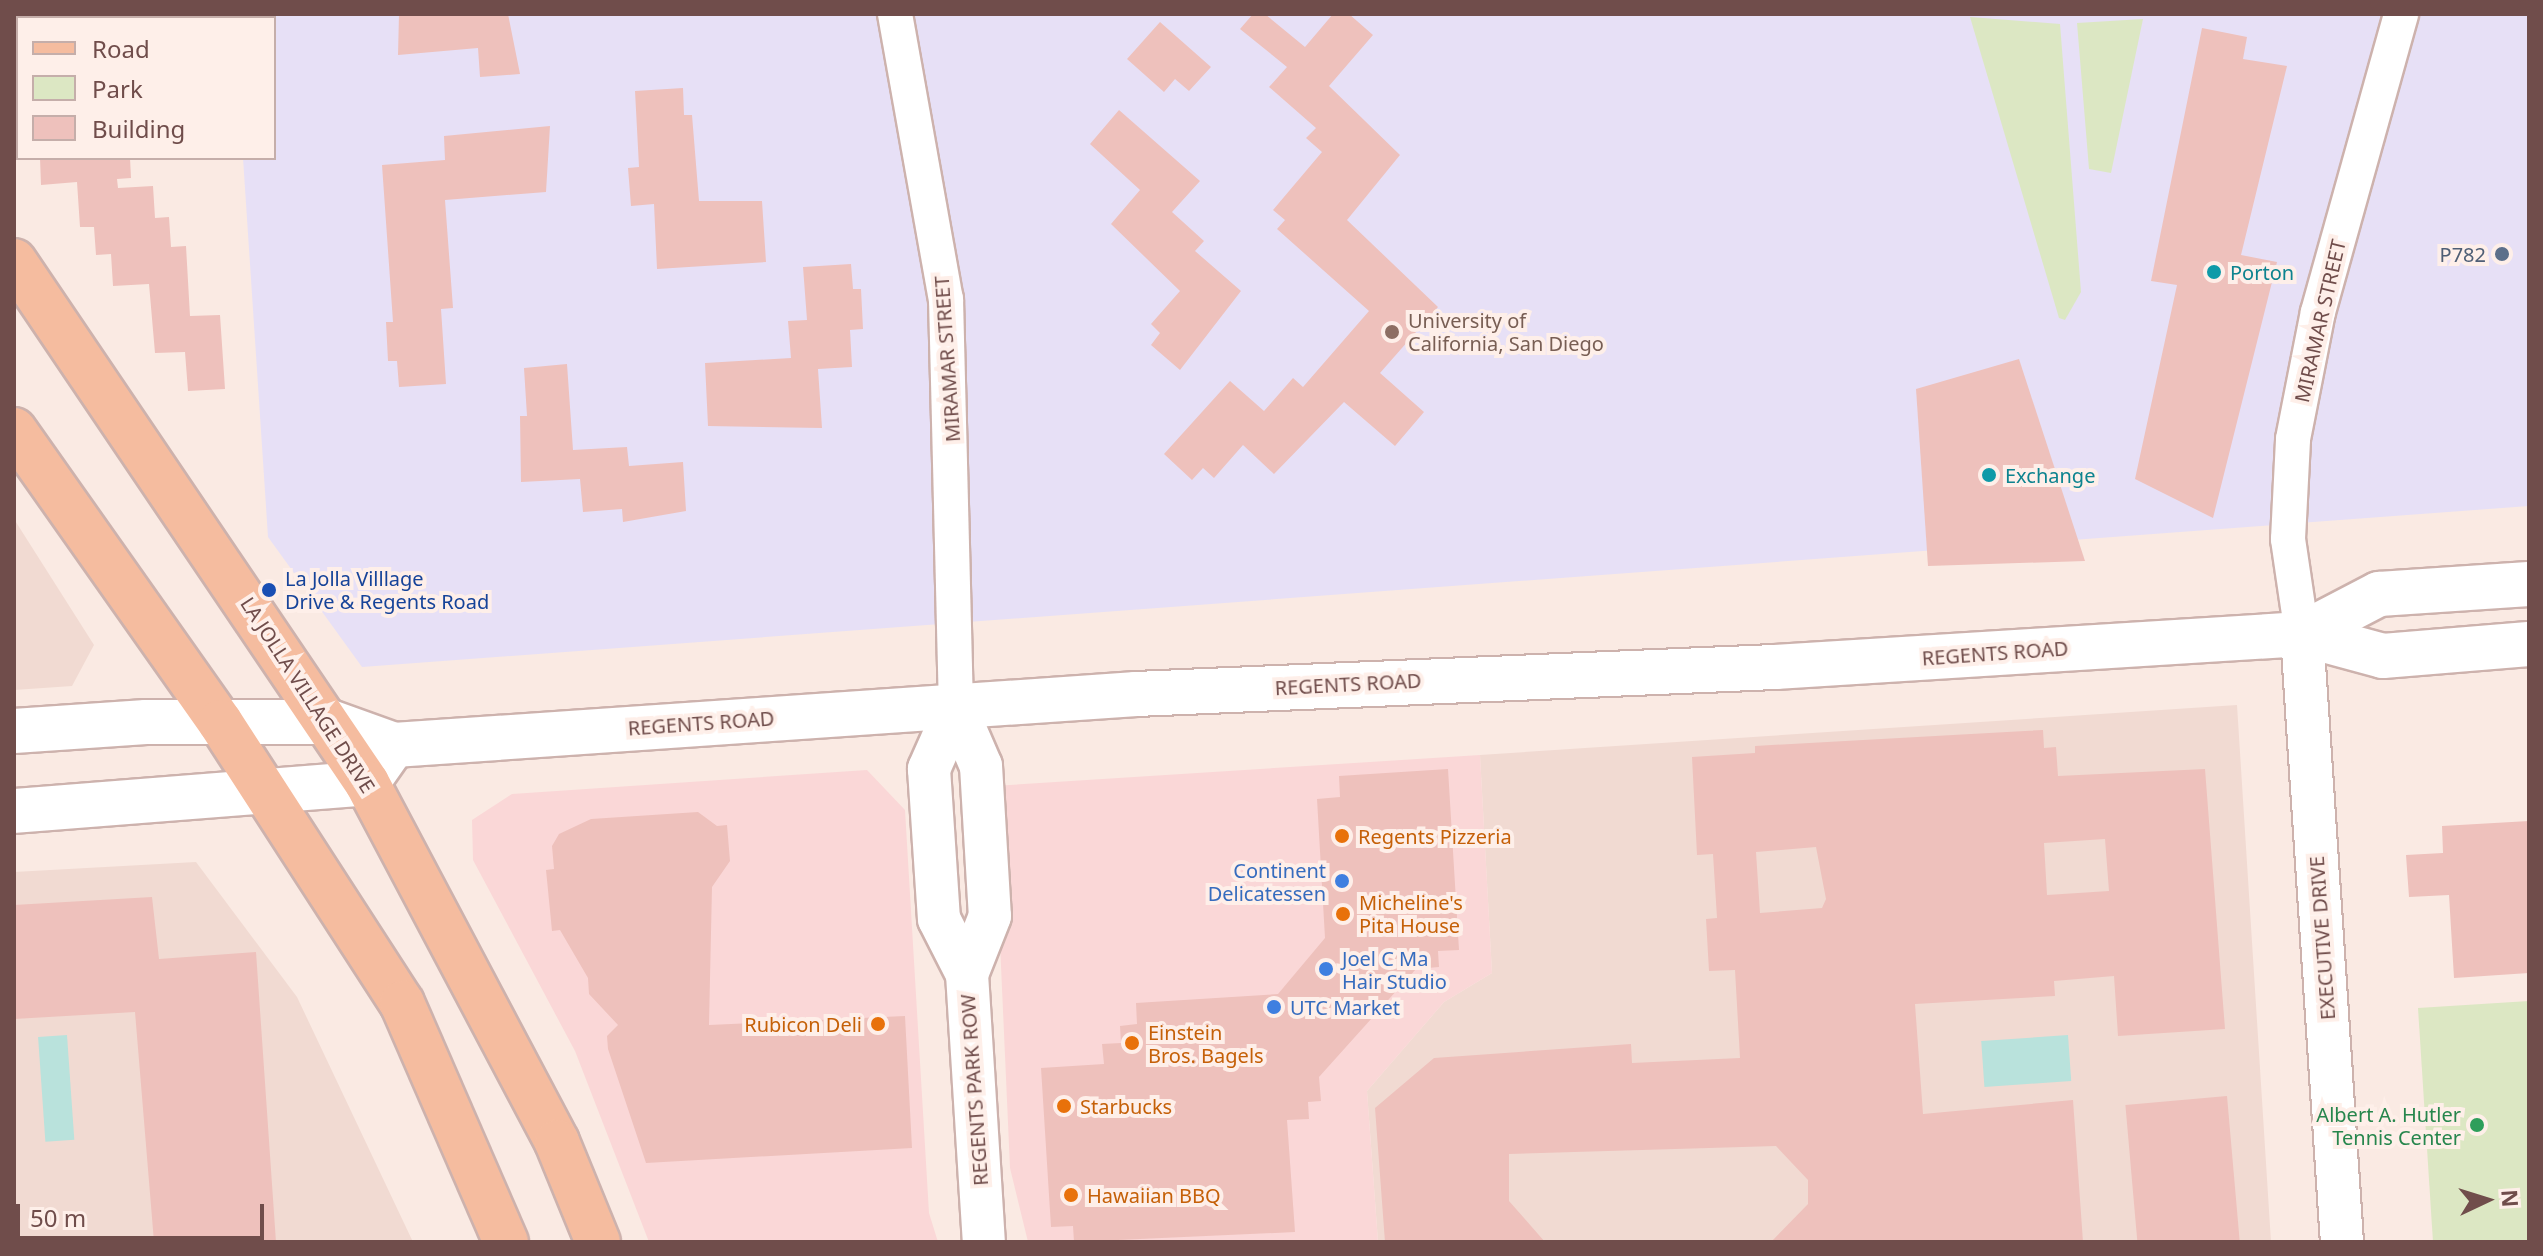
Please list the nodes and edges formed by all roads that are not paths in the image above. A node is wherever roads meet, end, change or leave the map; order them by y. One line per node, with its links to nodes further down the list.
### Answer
1 (895, 14): 8 (street, MIRAMAR STREET)
2 (2401, 14): 6 (street, MIRAMAR STREET)
3 (14, 261): 10 (main road, LA JOLLA VILLAGE DRIVE)
4 (14, 430): 9 (main road)
5 (2529, 584): 6 (main road, REGENTS ROAD)
6 (2302, 634): 7 (main road, REGENTS ROAD); 8 (main road, REGENTS ROAD); 19 (street, EXECUTIVE DRIVE)
7 (2529, 644)
8 (956, 708): 12 (main road, REGENTS ROAD); 18 (street, REGENTS PARK ROW)
9 (220, 722): 10 (main road, REGENTS ROAD); 11 (main road, REGENTS ROAD); 14 (main road)
10 (330, 722): 12 (main road, REGENTS ROAD); 13 (main road, LA JOLLA VILLAGE DRIVE)
11 (14, 731)
12 (394, 745): 13 (main road)
13 (367, 783): 14 (main road); 17 (main road, LA JOLLA VILLAGE DRIVE)
14 (268, 793): 15 (main road); 16 (main road)
15 (14, 811)
16 (506, 1242)
17 (598, 1242)
18 (984, 1242)
19 (2342, 1242)

